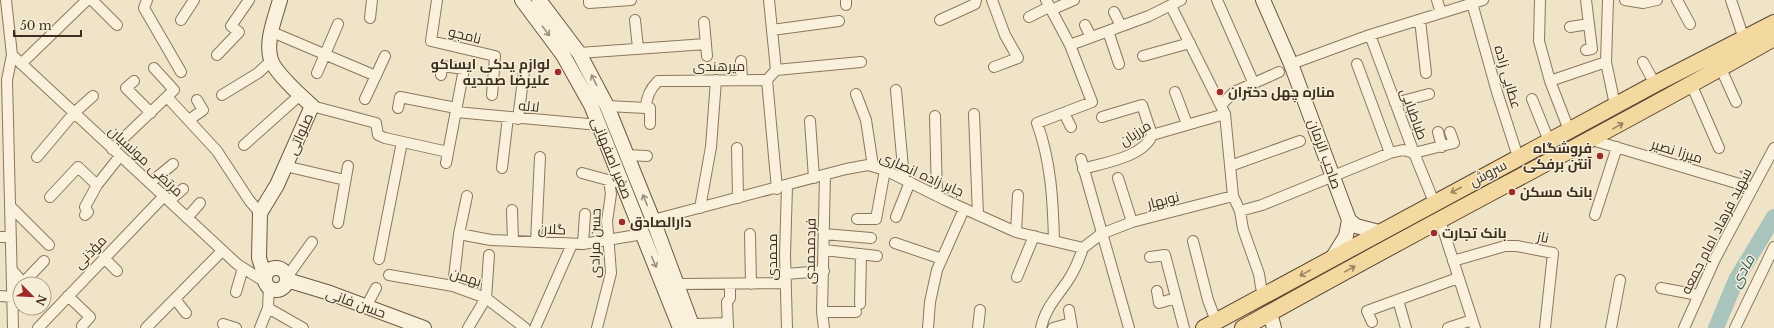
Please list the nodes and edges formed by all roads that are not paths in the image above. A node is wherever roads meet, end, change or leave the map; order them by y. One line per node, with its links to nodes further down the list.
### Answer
1 (6, 0): 67 (street)
2 (87, 0): 77 (street)
3 (92, 0): 48 (street)
4 (147, 0): 85 (street)
5 (194, 0): 38 (street)
6 (249, 0): 68 (street)
7 (372, 0): 37 (street)
8 (437, 0): 108 (street, نامجو)
9 (522, 0): 134 (street, صغیر اصفهانی, one-way to 134)
10 (539, 0): 65 (street, صغیر اصفهانی)
11 (631, 0): 29 (street)
12 (770, 0): 52 (street)
13 (976, 0): 40 (street)
14 (992, 0): 81 (street)
15 (1074, 0): 31 (street)
16 (1181, 0): 32 (street)
17 (1217, 0): 99 (street)
18 (1264, 0): 79 (street, صاحب الزمان)
19 (1437, 0): 34 (street)
20 (1483, 0): 30 (street)
21 (1540, 0): 97 (street)
22 (1586, 0): 46 (street)
23 (1608, 0): 75 (street)
24 (1625, 0): 25 (street)
25 (1658, 0)
26 (1677, 0): 47 (street)
27 (1731, 0): 55 (street)
28 (278, 1): 53 (street)
29 (589, 1)
30 (1472, 3): 34 (street); 159 (street, عطایی زاده)
31 (1049, 6): 36 (street); 61 (street)
32 (1171, 6): 50 (street); 59 (street)
33 (1114, 12): 50 (street)
34 (1441, 13): 41 (street)
35 (1774, 14): 55 (main road)
36 (1029, 17)
37 (370, 18)
38 (182, 20)
39 (635, 20): 63 (street)
40 (940, 20)
41 (1420, 20): 56 (street); 89 (street)
42 (839, 21): 52 (street)
43 (704, 22): 60 (street)
44 (1774, 23): 98 (main road, سروش)
45 (338, 24): 66 (street)
46 (1589, 24): 51 (street); 64 (street)
47 (1690, 24)
48 (117, 25)
49 (1085, 25): 57 (street)
50 (1121, 26): 54 (street)
51 (1570, 27)
52 (772, 30): 83 (street)
53 (272, 32): 66 (street); 72 (street)
54 (1108, 32): 57 (street); 78 (street)
55 (1742, 33): 98 (main road)
56 (1370, 35): 79 (street); 115 (street, طباطبایی)
57 (1090, 37): 61 (street)
58 (1774, 38): 106 (main road)
59 (1190, 43): 71 (street); 121 (street)
60 (706, 44): 63 (street); 70 (street)
61 (1070, 45): 125 (street)
62 (1774, 46): 84 (main road)
63 (638, 48): 65 (street)
64 (1586, 50)
65 (579, 53): 118 (street, صغیر اصفهانی, one-way to 65)
66 (324, 54): 88 (street); 91 (street)
67 (12, 55): 77 (street, مرتضی مونسیان); 92 (street)
68 (217, 55)
69 (384, 56): 91 (street)
70 (707, 56)
71 (1143, 56)
72 (271, 61): 103 (street, صلواتی); 107 (street)
73 (741, 61): 94 (street)
74 (861, 62): 83 (street)
75 (1606, 62): 97 (street); 116 (street)
76 (1643, 62): 98 (street)
77 (21, 64): 123 (street, مرتضی مونسیان)
78 (1119, 64)
79 (1291, 64): 170 (street, صاحب الزمان)
80 (1357, 64): 152 (street)
81 (994, 67)
82 (154, 68): 110 (street)
83 (776, 70): 95 (street)
84 (1722, 71): 100 (main road); 114 (street)
85 (182, 72)
86 (524, 72): 129 (street)
87 (1279, 72): 99 (street)
88 (317, 73)
89 (1426, 73)
90 (441, 75): 122 (street)
91 (376, 76): 113 (street)
92 (3, 79): 192 (street)
93 (716, 80): 94 (street, میرهندی); 120 (street, میرهندی); 193 (street)
94 (742, 80): 95 (street, میرهندی)
95 (768, 80): 182 (street)
96 (134, 81): 124 (street)
97 (1550, 81): 136 (street)
98 (1660, 81): 116 (main road, سروش)
99 (1254, 84): 121 (street)
100 (1692, 86): 106 (main road); 148 (street)
101 (896, 90): 175 (street)
102 (1175, 92): 133 (street)
103 (300, 94): 117 (street, صلواتی); 144 (street)
104 (856, 94): 164 (street)
105 (1429, 94): 115 (street)
106 (1675, 94): 141 (main road, سروش, one-way to 106)
107 (222, 95)
108 (492, 95)
109 (94, 96): 123 (street)
110 (168, 98): 124 (street); 130 (street)
111 (1532, 99): 140 (street)
112 (197, 100): 130 (street)
113 (365, 100)
114 (1736, 102)
115 (1395, 103): 153 (street, طباطبایی)
116 (1615, 105): 136 (main road, سروش)
117 (312, 106): 143 (street); 162 (street, صلواتی)
118 (607, 106): 120 (street); 154 (street, صغیر اصفهانی)
119 (398, 108): 122 (street, لاله)
120 (646, 108): 132 (street)
121 (1223, 109): 133 (street, مرزبان); 165 (street)
122 (456, 110): 129 (street, لاله); 151 (street)
123 (74, 113): 150 (street, مرتضی مونسیان); 157 (street)
124 (151, 113): 150 (street)
125 (1064, 113): 135 (street); 223 (street)
126 (974, 114): 200 (street)
127 (935, 116): 185 (street)
128 (1102, 117): 139 (street)
129 (513, 118): 134 (street, لاله); 166 (street)
130 (189, 120): 197 (street)
131 (810, 121): 171 (street)
132 (650, 124)
133 (1186, 124): 139 (street, مرزبان)
134 (599, 125): 177 (street, صغیر اصفهانی)
135 (1071, 127)
136 (1568, 130): 140 (main road, سروش)
137 (1438, 132): 145 (street)
138 (1450, 132): 145 (street)
139 (1152, 135): 216 (street, مرزبان)
140 (1549, 140): 159 (main road, سروش)
141 (1592, 140): 146 (street, میرزا نصیر); 207 (main road, سروش)
142 (1300, 141): 165 (street)
143 (402, 142): 151 (street); 241 (street)
144 (244, 145)
145 (1442, 147): 153 (street)
146 (1617, 147): 180 (street, میرزا نصیر); 201 (street)
147 (737, 148): 188 (street)
148 (1719, 148)
149 (1774, 148): 180 (street, شهید فرهاد امام جمعه)
150 (112, 149): 155 (street, مرتضی مونسیان)
151 (448, 152): 160 (street)
152 (1390, 153): 153 (street); 170 (street)
153 (1414, 154): 190 (street, طباطبایی)
154 (627, 155): 156 (street); 205 (street, صغیر اصفهانی, one-way to 154)
155 (120, 156): 176 (street, مرتضی مونسیان); 178 (street)
156 (647, 156)
157 (37, 157)
158 (540, 157): 226 (street)
159 (1518, 157): 190 (main road, سروش, one-way to 190)
160 (446, 163)
161 (173, 164): 176 (street)
162 (285, 166): 173 (street); 197 (street, صلواتی)
163 (348, 166): 173 (street)
164 (873, 166): 167 (street, جابر زاده انصاری); 169 (street, جابر زاده انصاری)
165 (1230, 166): 186 (street)
166 (502, 168)
167 (885, 170): 175 (street, جابر زاده انصاری); 204 (street)
168 (582, 173): 174 (street)
169 (825, 175): 171 (street, جابر زاده انصاری); 215 (street, فردمحمدی)
170 (1333, 176): 196 (street); 206 (street, صاحب الزمان)
171 (814, 178): 179 (street, جابر زاده انصاری)
172 (1118, 178): 208 (street)
173 (345, 180): 209 (street)
174 (609, 181): 177 (street); 221 (street, حسن مرادی)
175 (907, 181): 185 (street, جابر زاده انصاری); 202 (street)
176 (150, 184): 189 (street, مرتضی مونسیان)
177 (623, 184): 210 (street, صغیر اصفهانی)
178 (97, 185): 187 (street); 199 (street)
179 (787, 186): 182 (street, جابر زاده انصاری); 253 (street, محمدی)
180 (1753, 188): 266 (street, شهید فرهاد امام جمعه)
181 (183, 189): 189 (street, مؤذنی)
182 (777, 189): 188 (street, جابر زاده انصاری)
183 (1018, 195): 211 (street)
184 (467, 196): 213 (street)
185 (937, 196): 194 (street, جابر زاده انصاری)
186 (1233, 196): 196 (street); 208 (street, نوبهار)
187 (50, 197)
188 (738, 198): 193 (street, جابر زاده انصاری)
189 (166, 199): 203 (street, مرتضی مونسیان); 240 (street, مؤذنی)
190 (1434, 202): 212 (main road, سروش)
191 (200, 203): 203 (street)
192 (10, 206): 219 (street); 230 (street)
193 (700, 208): 205 (street, جابر زاده انصاری)
194 (964, 209): 200 (street, جابر زاده انصاری); 242 (street)
195 (512, 210): 222 (street)
196 (1240, 211): 265 (street)
197 (260, 213): 256 (street, صلواتی)
198 (584, 214): 229 (street)
199 (85, 215)
200 (978, 215): 211 (street, جابر زاده انصاری)
201 (1595, 215)
202 (896, 217)
203 (187, 218): 234 (street, مرتضی مونسیان)
204 (857, 219)
205 (653, 220): 210 (street); 257 (street, صغیر اصفهانی)
206 (1349, 220): 212 (street); 239 (street)
207 (1440, 220): 244 (street); 281 (main road, سروش, one-way to 207)
208 (1132, 222): 216 (street, نوبهار)
209 (338, 223)
210 (641, 229): 221 (street, گلان); 301 (street, صغیر اصفهانی, one-way to 301)
211 (1016, 232): 217 (street, جابر زاده انصاری)
212 (1379, 232): 239 (main road, سروش)
213 (459, 234): 222 (street, گلان); 260 (street)
214 (750, 234): 258 (street)
215 (824, 234): 220 (street); 233 (street, فردمحمدی)
216 (1101, 234): 232 (street); 308 (street)
217 (1034, 236): 223 (street, جابر زاده انصاری); 251 (street)
218 (0, 237): 219 (street)
219 (11, 237): 246 (street)
220 (871, 238)
221 (609, 240): 229 (street, گلان); 300 (street, حسن مرادی)
222 (513, 241): 226 (street, گلان)
223 (1054, 241): 232 (street, جابر زاده انصاری)
224 (1193, 241): 284 (street)
225 (312, 242): 252 (street)
226 (536, 242): 228 (street, گلان)
227 (895, 243): 242 (street)
228 (572, 244): 229 (street, گلان); 299 (street)
229 (583, 244)
230 (49, 245)
231 (1774, 247): 316 (street)
232 (1084, 248): 306 (street)
233 (824, 250): 236 (street); 248 (street, فردمحمدی)
234 (222, 251): 245 (street, مرتضی مونسیان); 272 (street)
235 (489, 254): 270 (street)
236 (861, 254): 237 (street); 278 (street)
237 (877, 256)
238 (1150, 257): 271 (street)
239 (1333, 257): 265 (main road, سروش, one-way to 265)
240 (104, 258): 247 (street); 268 (street, مؤذنی)
241 (379, 259)
242 (942, 259): 304 (street)
243 (44, 261): 246 (street)
244 (1453, 261): 254 (street); 313 (street, ناز)
245 (243, 268): 256 (street, مرتضی مونسیان); 264 (street)
246 (12, 270): 250 (street)
247 (117, 271)
248 (824, 271): 253 (street); 278 (street, فردمحمدی)
249 (390, 275): 260 (street, بهمن)
250 (12, 276)
251 (1017, 277)
252 (287, 278): 256 (street, حسن فانی); 274 (street, حسن فانی)
253 (785, 278): 258 (street); 302 (street, محمدی)
254 (1458, 278): 273 (street); 285 (street)
255 (1620, 280): 314 (street)
256 (267, 283): 275 (street)
257 (677, 284): 259 (street); 289 (street, صغیر اصفهانی)
258 (751, 284): 259 (street)
259 (730, 285): 286 (street)
260 (453, 286): 270 (street, بهمن)
261 (376, 288): 274 (street)
262 (1661, 288): 266 (street)
263 (1157, 290): 271 (street)
264 (236, 292)
265 (1264, 295): 284 (main road, سروش)
266 (1698, 295): 315 (street, شهید فرهاد امام جمعه)
267 (0, 296): 269 (street)
268 (68, 296): 288 (street); 291 (street, مؤذنی)
269 (12, 297)
270 (486, 298): 297 (street); 298 (street, بهمن)
271 (1176, 298): 309 (street)
272 (175, 299): 279 (street); 292 (street)
273 (1398, 300): 282 (street); 311 (street)
274 (366, 307): 296 (street, حسن فانی)
275 (268, 308): 294 (street); 295 (street)
276 (980, 310): 305 (street)
277 (1069, 310): 287 (street)
278 (822, 312): 303 (street, فردمحمدی)
279 (186, 313)
280 (13, 316): 290 (street)
281 (1272, 321): 310 (main road, سروش)
282 (1372, 322)
283 (223, 324): 293 (street)
284 (1210, 324)
285 (1474, 324): 312 (street)
286 (728, 325): 289 (street)
287 (1072, 325): 307 (street)
288 (82, 326)
289 (695, 326)
290 (13, 328)
291 (38, 328)
292 (146, 328)
293 (236, 328)
294 (260, 328)
295 (303, 328)
296 (424, 328)
297 (468, 328)
298 (525, 328)
299 (535, 328)
300 (598, 328)
301 (680, 328)
302 (787, 328)
303 (824, 328)
304 (928, 328)
305 (978, 328)
306 (1041, 328)
307 (1053, 328)
308 (1129, 328)
309 (1184, 328)
310 (1242, 328)
311 (1406, 328)
312 (1448, 328)
313 (1545, 328)
314 (1611, 328)
315 (1684, 328)
316 (1735, 328)

